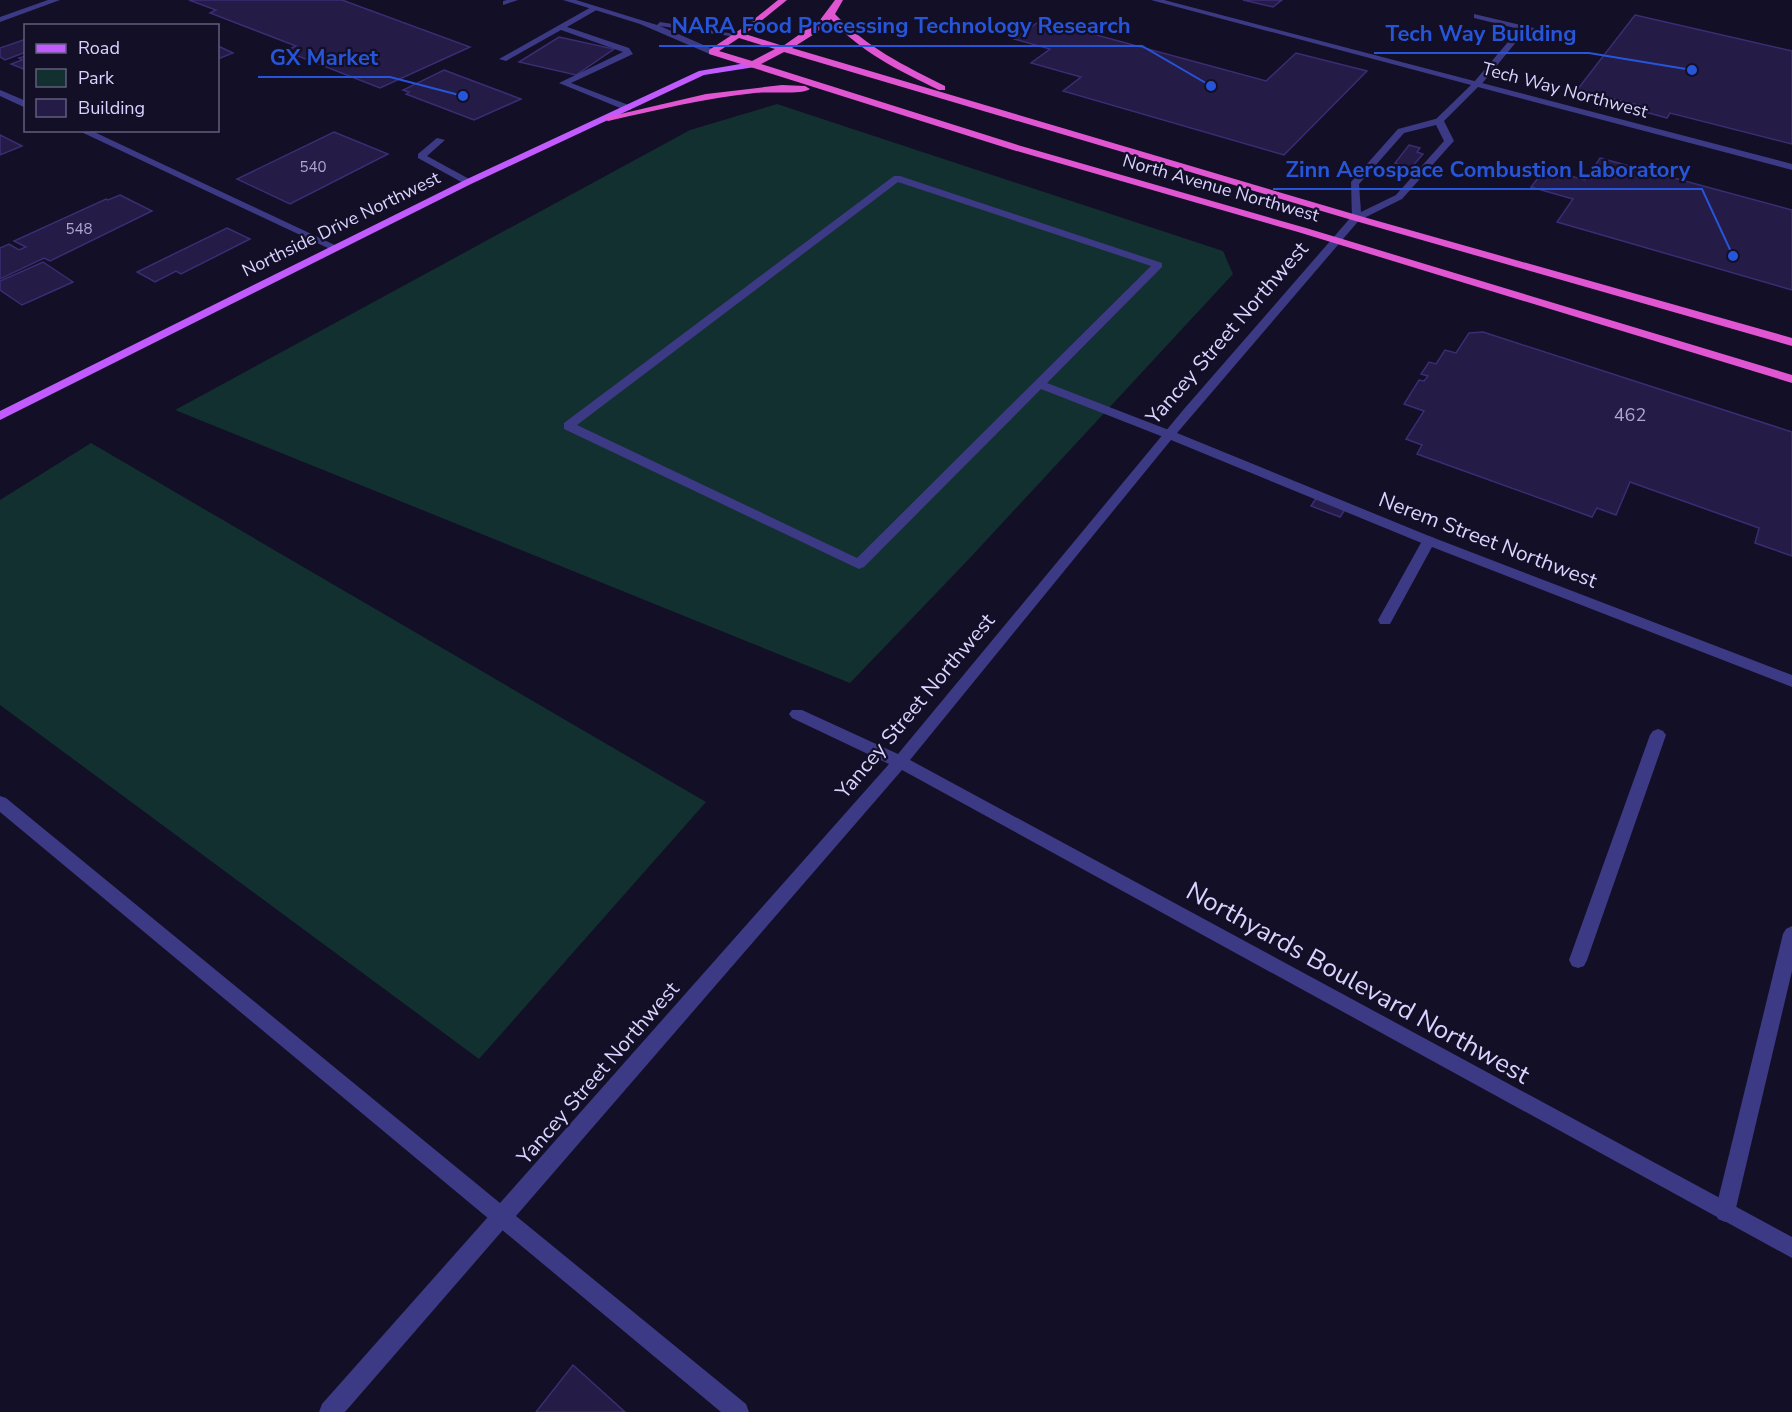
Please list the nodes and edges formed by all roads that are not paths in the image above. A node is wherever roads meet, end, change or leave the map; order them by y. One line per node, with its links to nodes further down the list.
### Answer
1 (57, 0): 9 (street)
2 (567, 0): 6 (street, North Avenue Northwest)
3 (783, 0): 13 (highway)
4 (839, 0): 7 (highway, Northside Drive Northwest)
5 (1155, 0): 20 (street, Tech Way Northwest)
6 (596, 8): 10 (street, North Avenue Northwest); 11 (street)
7 (831, 14): 15 (highway, Northside Drive Northwest); 25 (highway)
8 (1477, 16): 12 (street)
9 (0, 20)
10 (643, 22): 13 (street, North Avenue Northwest); 16 (street, North Avenue Northwest)
11 (559, 27): 17 (street); 24 (street)
12 (1524, 28): 14 (street); 20 (street)
13 (737, 35): 15 (highway, North Avenue Northwest); 16 (highway)
14 (1564, 37)
15 (783, 48): 18 (highway, Northside Drive Northwest); 25 (highway, North Avenue Northwest)
16 (712, 52): 18 (highway, North Avenue Northwest); 19 (main road)
17 (504, 59)
18 (752, 65): 19 (main road, Northside Drive Northwest); 22 (highway, North Avenue Northwest)
19 (702, 73): 24 (main road, Northside Drive Northwest)
20 (1477, 84): 27 (street); 30 (street, Tech Way Northwest)
21 (0, 93): 23 (street)
22 (846, 94): 26 (highway); 33 (highway, North Avenue Northwest)
23 (24, 104)
24 (628, 108): 26 (main road, Northside Drive Northwest)
25 (984, 109): 32 (highway, North Avenue Northwest)
26 (608, 118): 31 (main road, Northside Drive Northwest)
27 (1439, 121): 32 (street); 32 (street)
28 (85, 132): 34 (street)
29 (440, 140): 31 (street)
30 (1792, 167)
31 (468, 182): 34 (main road, Northside Drive Northwest)
32 (1356, 219): 33 (street, Yancey Street Northwest); 35 (highway, North Avenue Northwest)
33 (1336, 241): 36 (highway, North Avenue Northwest); 39 (street, Yancey Street Northwest)
34 (334, 248): 38 (main road, Northside Drive Northwest)
35 (1792, 342)
36 (1792, 378)
37 (1039, 384): 37 (street); 39 (street, Nerem Street Northwest)
38 (0, 416)
39 (1170, 435): 40 (street, Nerem Street Northwest); 45 (street, Yancey Street Northwest)
40 (1429, 541): 41 (street); 42 (street, Nerem Street Northwest)
41 (1385, 620)
42 (1792, 681)
43 (796, 714): 45 (street, Northyards Boulevard Northwest)
44 (1658, 735): 48 (street)
45 (900, 762): 49 (street, Northyards Boulevard Northwest); 50 (street, Yancey Street Northwest)
46 (0, 803): 50 (street)
47 (1792, 934): 49 (street)
48 (1578, 960)
49 (1725, 1212): 51 (street, Northyards Boulevard Northwest)
50 (502, 1216): 52 (street, Yancey Street Northwest); 53 (street)
51 (1792, 1248)
52 (330, 1412)
53 (738, 1412)

